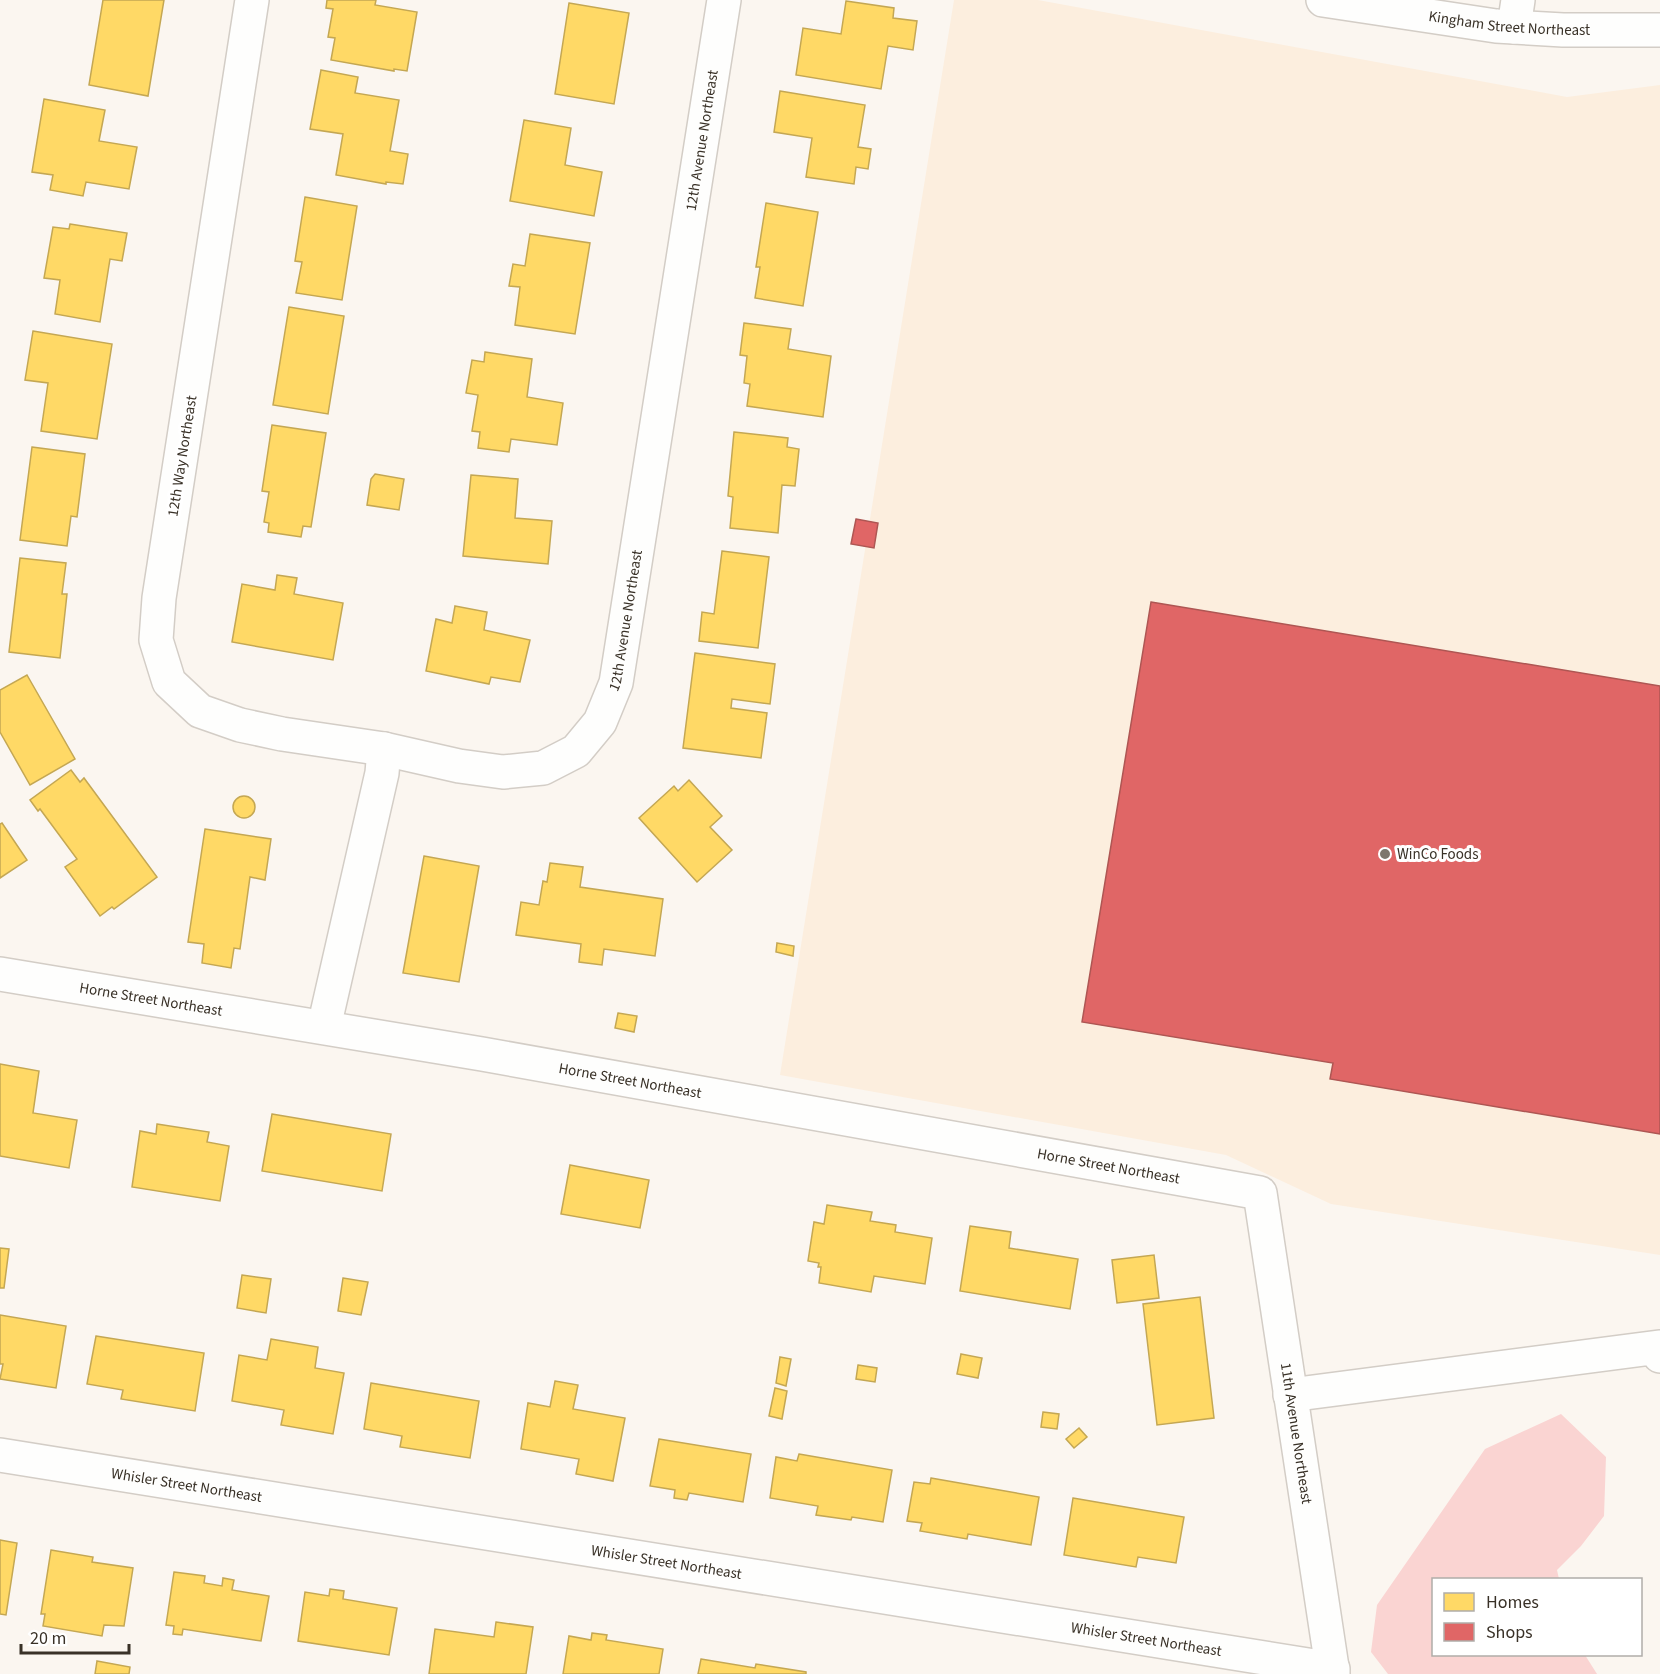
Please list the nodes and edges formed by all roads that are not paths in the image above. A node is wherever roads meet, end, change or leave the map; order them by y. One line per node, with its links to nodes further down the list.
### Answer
1 (252, 0): 6 (street, 12th Way Northeast)
2 (724, 0): 6 (street, 12th Avenue Northeast)
3 (1323, 0): 4 (street, Kingham Street Northeast)
4 (1516, 14): 5 (street, Kingham Street Northeast)
5 (1660, 30)
6 (384, 749): 8 (street)
7 (0, 974): 8 (street, Horne Street Northeast)
8 (324, 1027): 9 (street, Horne Street Northeast)
9 (1260, 1193): 11 (street, 11th Avenue Northeast)
10 (1660, 1356): 11 (street)
11 (1290, 1395): 13 (street, 11th Avenue Northeast)
12 (0, 1455): 13 (street, Whisler Street Northeast)
13 (1333, 1672)

